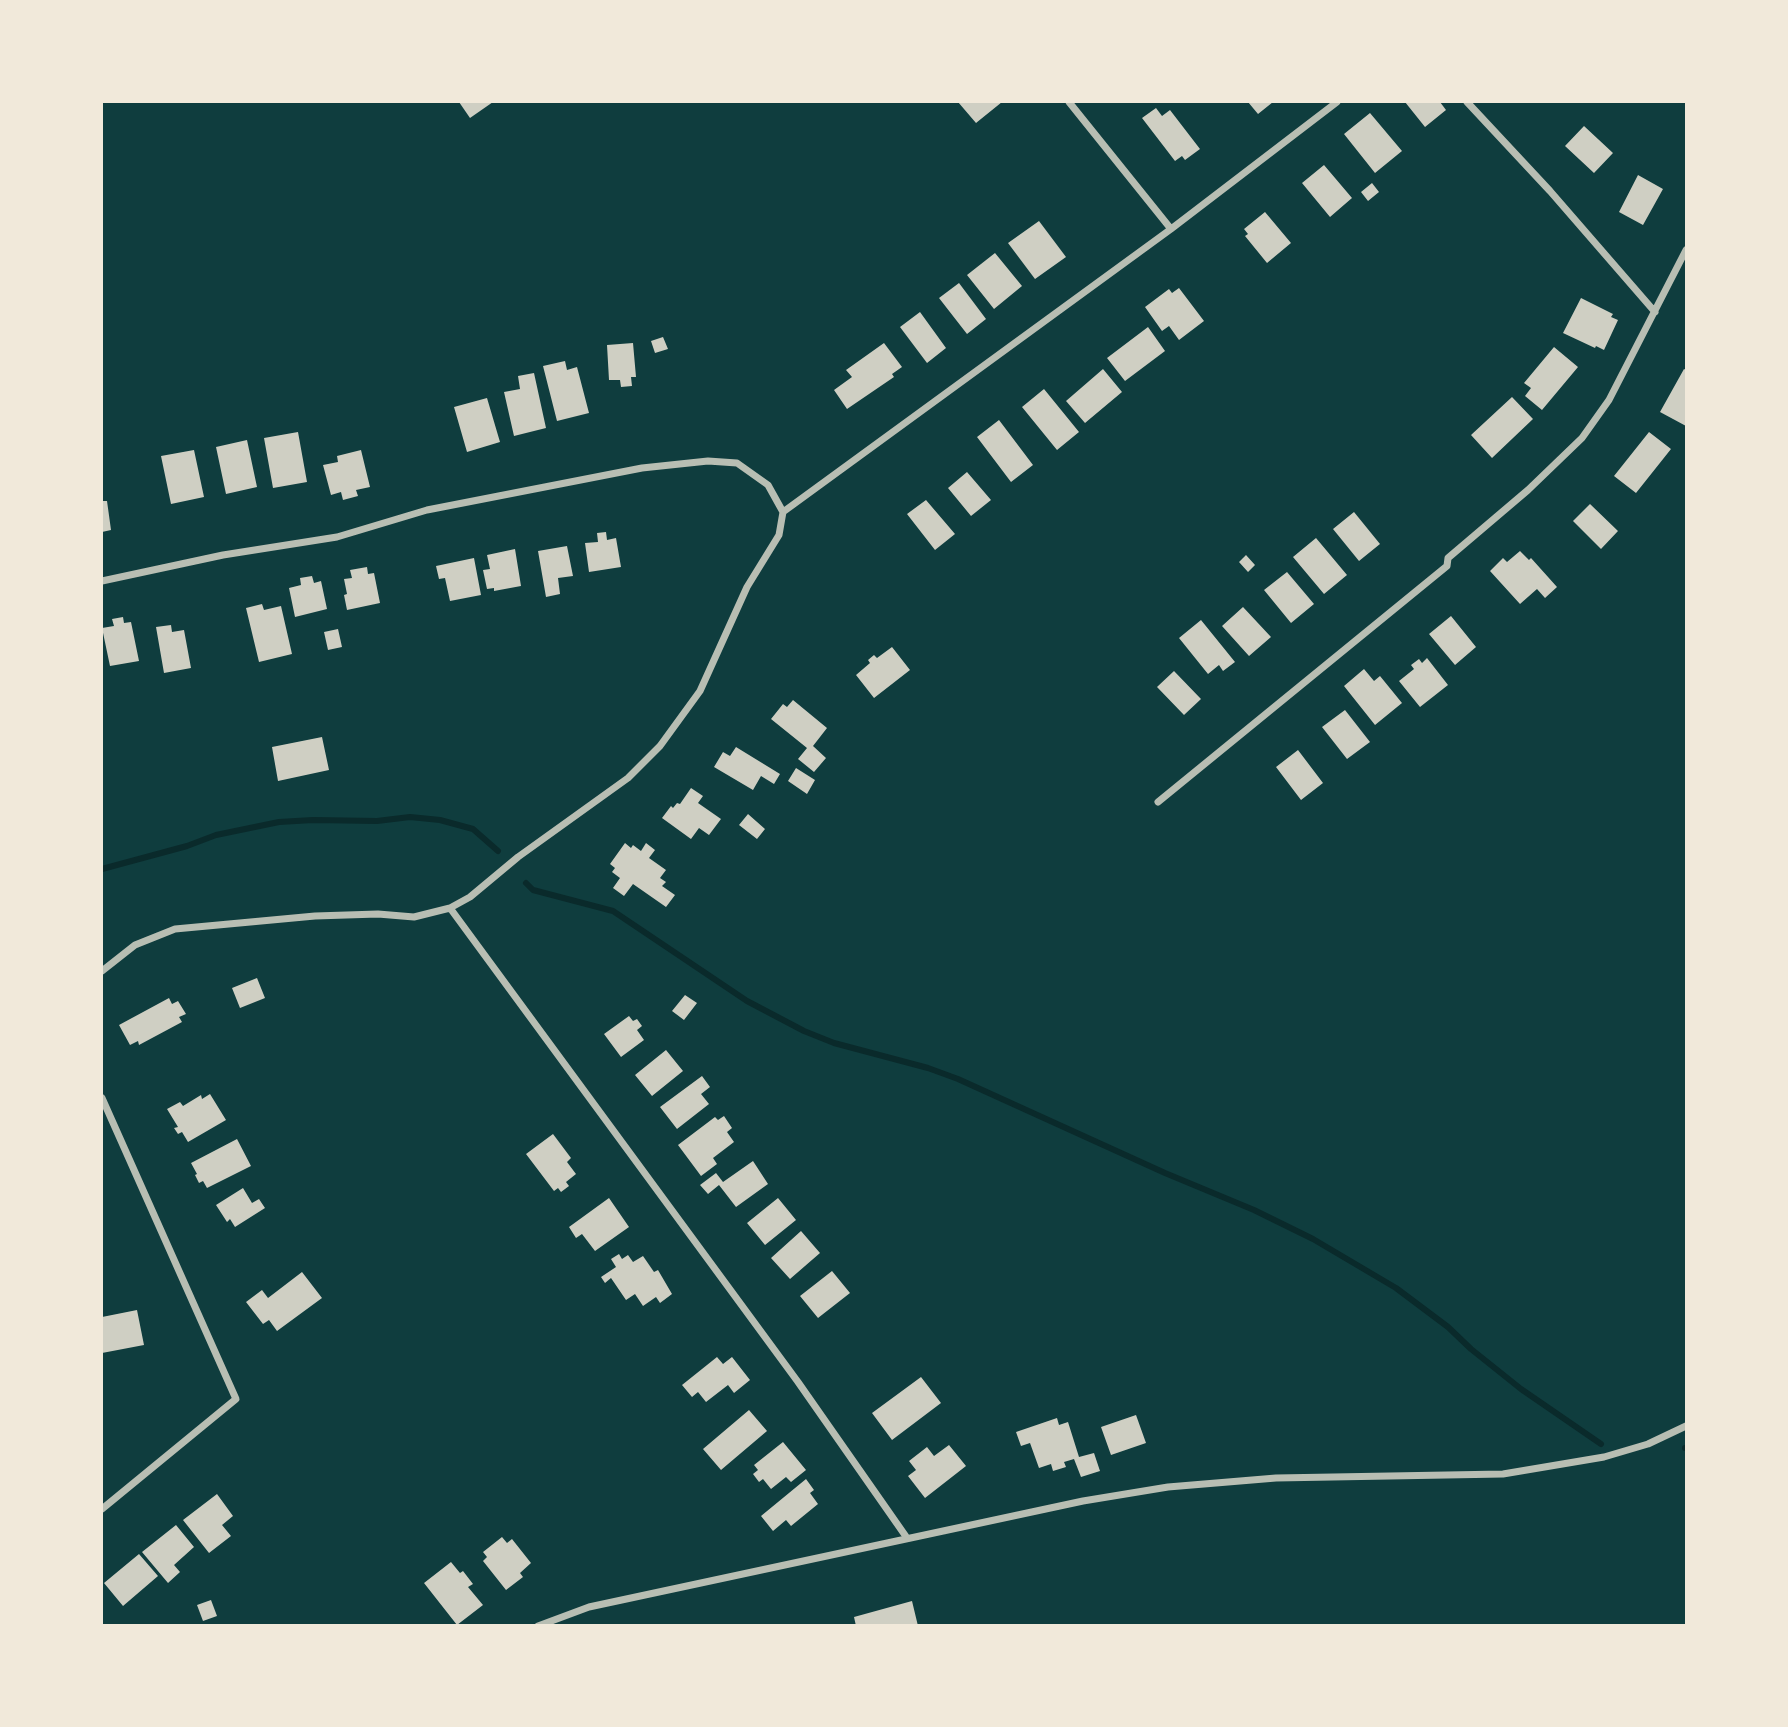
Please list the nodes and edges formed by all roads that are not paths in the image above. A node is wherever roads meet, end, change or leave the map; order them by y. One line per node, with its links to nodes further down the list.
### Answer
1 (1069, 102): 4 (street)
2 (1337, 102): 4 (street)
3 (1467, 102): 6 (street)
4 (1171, 229): 7 (street)
5 (1686, 250): 6 (street)
6 (1656, 312): 9 (street)
7 (783, 512): 8 (street); 10 (street)
8 (102, 581)
9 (1158, 802)
10 (450, 908): 11 (street); 15 (street)
11 (102, 971)
12 (102, 1098): 14 (street)
13 (1686, 1426): 15 (street)
14 (102, 1509)
15 (907, 1538): 16 (street)
16 (538, 1626)

